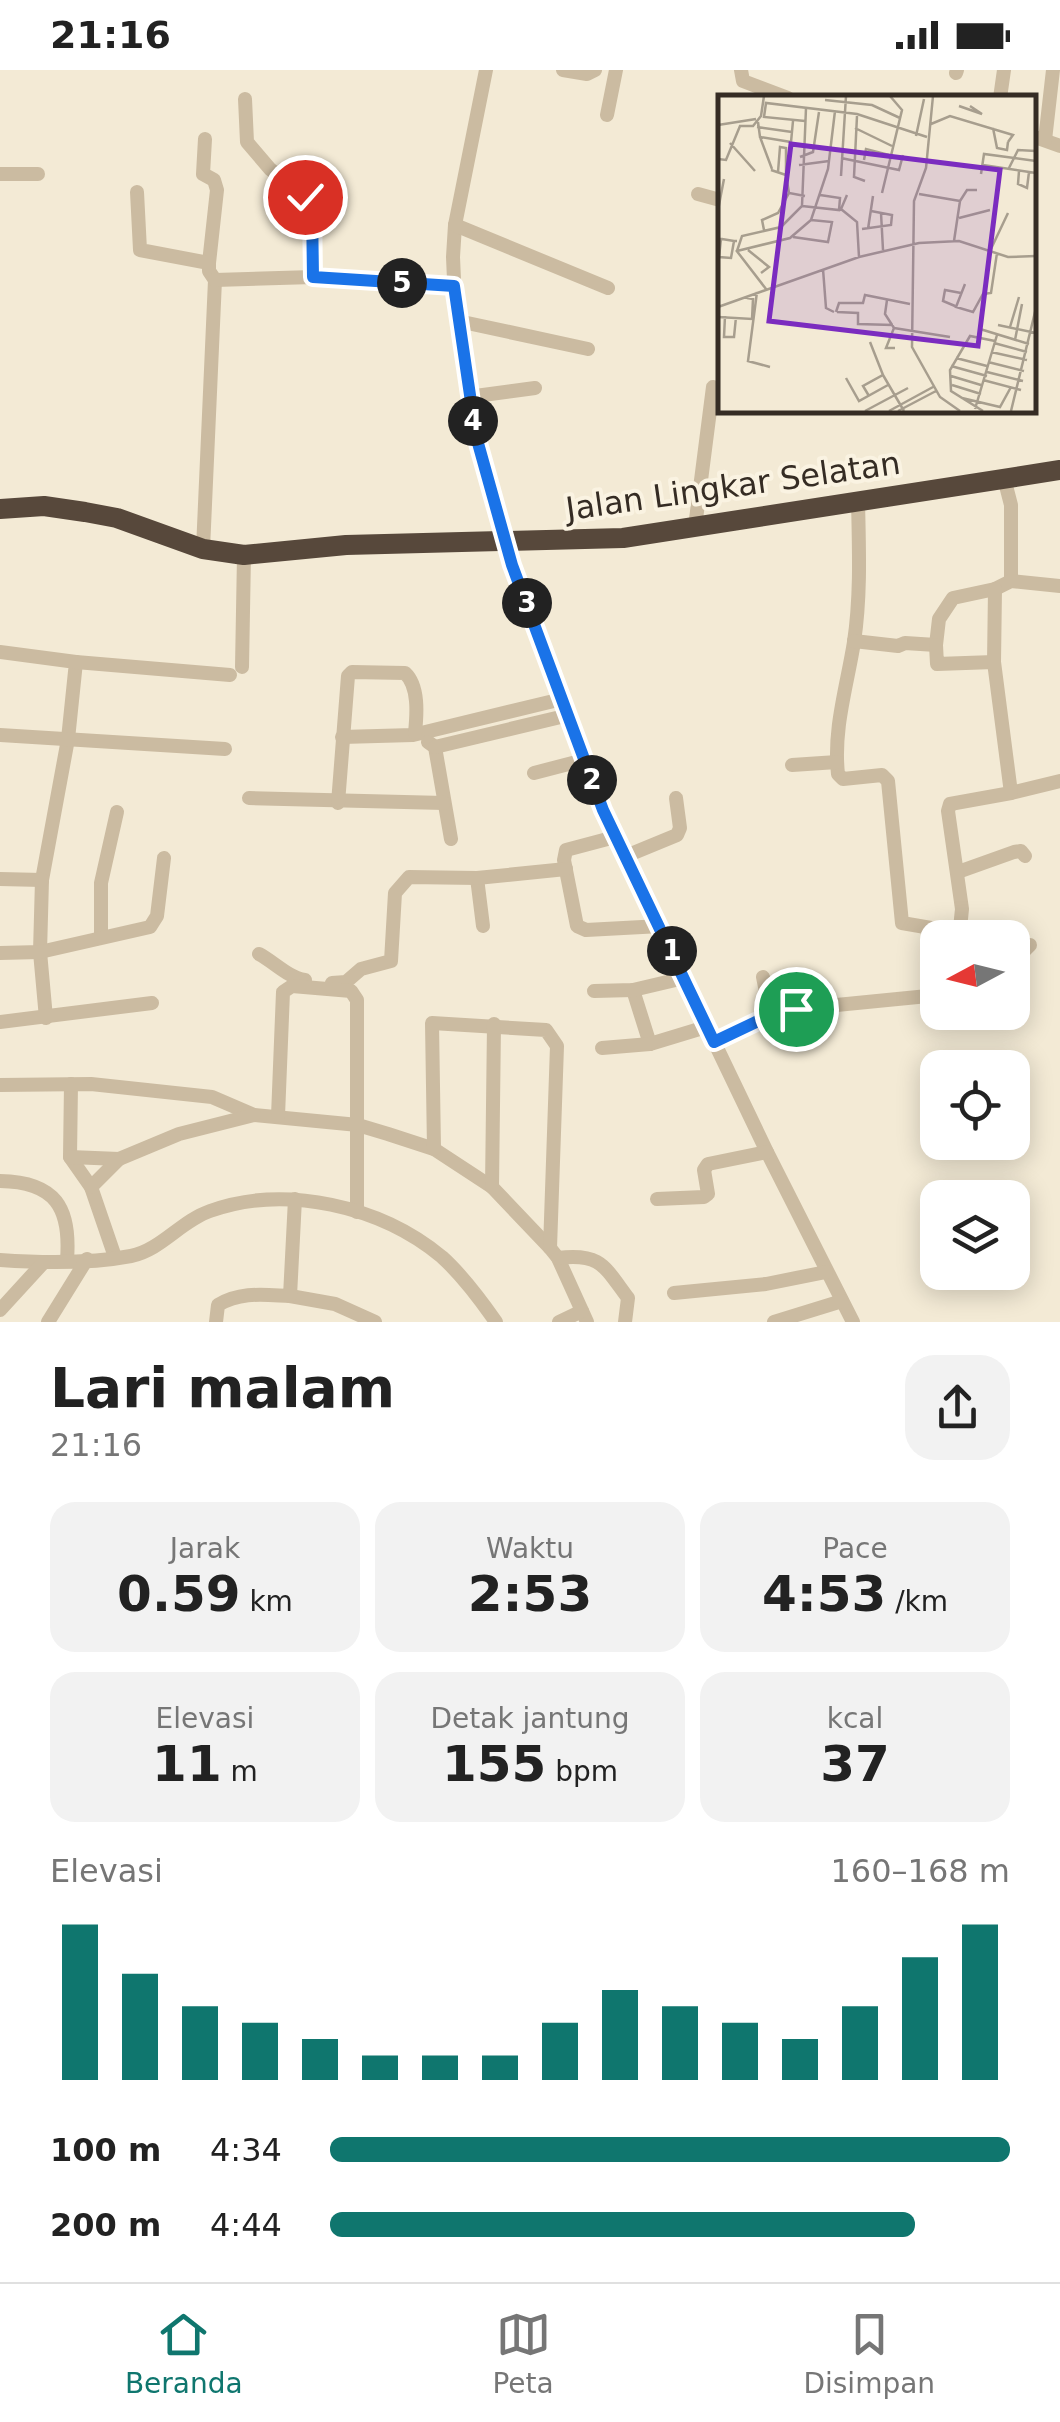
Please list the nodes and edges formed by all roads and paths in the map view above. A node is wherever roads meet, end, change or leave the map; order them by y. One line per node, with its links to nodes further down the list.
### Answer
1 (486, 70): 20 (street)
2 (563, 70): 3 (street)
3 (595, 70)
4 (616, 70): 11 (street)
5 (741, 70): 8 (street)
6 (1004, 70): 9 (street)
7 (1054, 70): 13 (street)
8 (779, 95)
9 (1000, 95)
10 (246, 100): 22 (street)
11 (607, 115)
12 (205, 138): 21 (street)
13 (1039, 138): 14 (street)
14 (1060, 146)
15 (0, 174): 16 (street)
16 (38, 174)
17 (137, 192): 21 (street)
18 (698, 194): 19 (street)
19 (718, 199)
20 (455, 225): 24 (street); 25 (street)
21 (209, 263): 23 (street)
22 (313, 277): 23 (street); 24 (street)
23 (215, 280): 37 (street)
24 (454, 286): 26 (street)
25 (608, 288)
26 (458, 321): 27 (street); 30 (street)
27 (588, 350)
28 (712, 387): 35 (street)
29 (535, 388): 30 (street)
30 (468, 398): 36 (street)
31 (1060, 470): 32 (highway, Jalan Lingkar Selatan)
32 (1004, 478): 33 (highway, Jalan Lingkar Selatan); 39 (street)
33 (858, 501): 35 (highway, Jalan Lingkar Selatan); 42 (street)
34 (0, 509): 37 (highway, Jalan Lingkar Selatan)
35 (696, 528): 36 (highway, Jalan Lingkar Selatan)
36 (506, 542): 38 (highway, Jalan Lingkar Selatan); 47 (street)
37 (202, 548): 38 (highway, Jalan Lingkar Selatan)
38 (244, 555): 45 (street)
39 (1010, 580): 40 (street); 41 (street)
40 (1060, 586)
41 (996, 589): 43 (street); 46 (street)
42 (854, 641): 43 (street); 56 (street)
43 (936, 645): 46 (street)
44 (0, 652): 45 (street)
45 (76, 662): 52 (street)
46 (994, 662): 60 (street)
47 (562, 700): 48 (street); 49 (street)
48 (569, 715): 53 (street); 55 (street)
49 (416, 733): 51 (street); 51 (street); 53 (street)
50 (0, 736): 52 (street)
51 (342, 738): 63 (street)
52 (68, 739): 54 (street); 75 (street)
53 (435, 747): 64 (street)
54 (225, 749)
55 (584, 760): 58 (street); 66 (street)
56 (837, 762): 57 (street); 79 (street)
57 (792, 765)
58 (534, 773)
59 (1060, 780): 60 (street)
60 (1012, 793): 72 (street)
61 (249, 798): 63 (street)
62 (676, 798): 68 (street)
63 (338, 802): 64 (street)
64 (444, 803): 67 (street)
65 (116, 812): 80 (street)
66 (616, 837): 68 (street); 71 (street)
67 (451, 838)
68 (626, 856): 78 (street)
69 (1024, 856): 72 (street)
70 (164, 858): 80 (street)
71 (566, 869): 73 (street); 78 (street)
72 (958, 872): 76 (street)
73 (477, 878): 77 (street); 83 (street)
74 (0, 879): 75 (street)
75 (42, 880): 81 (street)
76 (959, 920)
77 (483, 926)
78 (660, 926): 85 (street)
79 (920, 926)
80 (101, 937): 81 (street)
81 (40, 952): 82 (street); 91 (street)
82 (0, 953)
83 (259, 954)
84 (763, 977): 90 (street)
85 (684, 978): 86 (street); 94 (street)
86 (633, 990): 87 (street); 96 (street)
87 (594, 991)
88 (920, 997): 90 (street)
89 (152, 1003): 91 (street)
90 (771, 1016): 95 (street)
91 (46, 1018): 92 (street)
92 (0, 1022)
93 (494, 1024): 105 (street); 111 (street); 115 (street)
94 (706, 1027): 95 (street); 96 (street)
95 (714, 1042): 106 (street)
96 (650, 1044): 97 (street)
97 (602, 1048)
98 (71, 1084): 99 (street); 100 (street); 107 (street)
99 (0, 1086)
100 (212, 1097): 101 (street); 103 (street)
101 (254, 1114): 102 (street); 103 (street)
102 (278, 1116): 104 (street); 104 (street)
103 (214, 1124): 108 (street)
104 (358, 1125): 105 (street); 114 (street)
105 (434, 1148): 111 (street)
106 (767, 1152): 112 (street); 121 (street)
107 (70, 1157): 108 (street); 110 (street)
108 (119, 1158): 110 (street)
109 (0, 1181): 119 (street)
110 (91, 1187): 116 (street)
111 (492, 1187): 115 (street)
112 (657, 1198)
113 (295, 1199): 114 (street); 116 (street); 123 (street)
114 (358, 1212): 130 (street)
115 (554, 1254): 126 (street); 132 (street)
116 (115, 1257): 117 (street)
117 (87, 1259): 119 (street); 127 (street)
118 (0, 1260): 120 (street)
119 (66, 1260): 120 (street)
120 (44, 1262): 125 (street)
121 (826, 1272): 122 (street); 124 (street)
122 (674, 1293)
123 (290, 1296): 128 (street); 129 (street)
124 (842, 1301): 133 (street); 134 (street)
125 (0, 1310)
126 (585, 1316): 131 (street)
127 (48, 1322)
128 (216, 1322)
129 (375, 1322)
130 (496, 1322)
131 (559, 1322)
132 (625, 1322)
133 (774, 1322)
134 (853, 1322)

